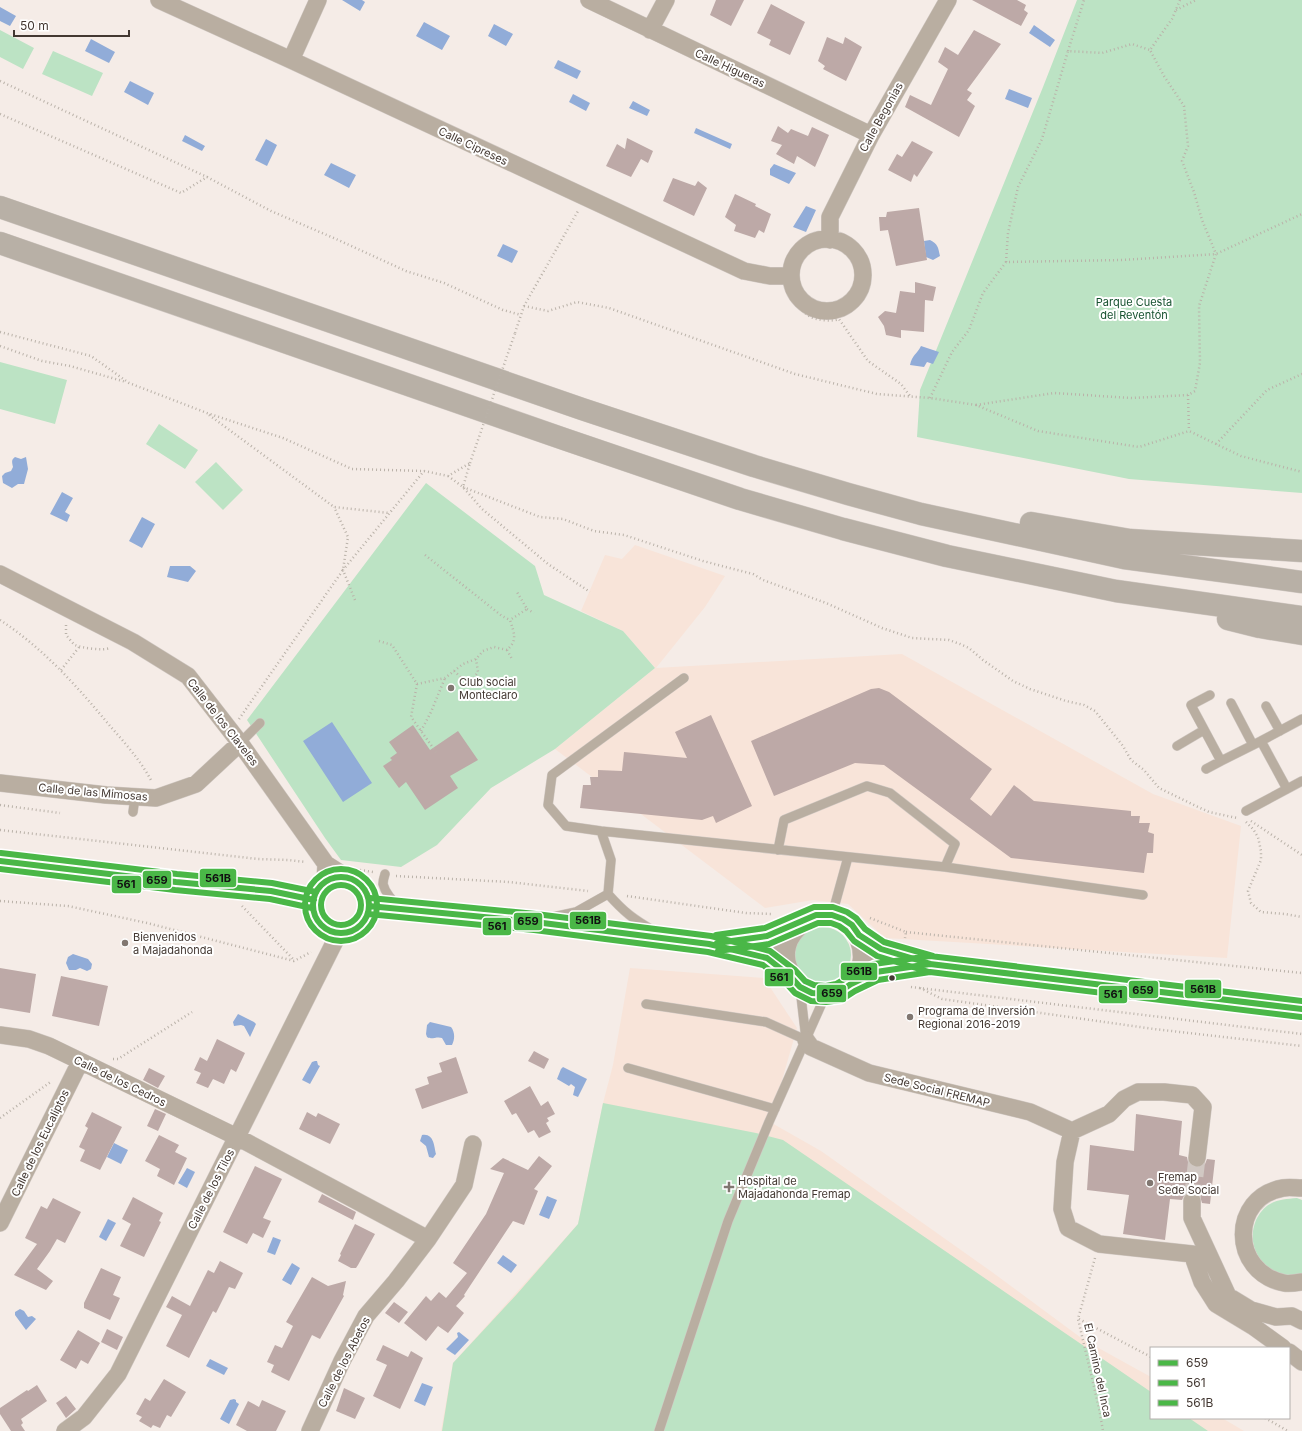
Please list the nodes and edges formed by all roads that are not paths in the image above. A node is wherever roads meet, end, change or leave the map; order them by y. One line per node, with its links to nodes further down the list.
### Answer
1 (159, 0): 7 (street, Calle Cipreses)
2 (318, 0): 7 (street)
3 (589, 0): 6 (street, Calle Higueras)
4 (666, 0): 6 (street)
5 (948, 0): 8 (street, Calle Begonias)
6 (650, 30): 8 (street, Calle Higueras)
7 (290, 60): 12 (street, Calle Cipreses)
8 (871, 135): 10 (street, Calle Begonias)
9 (0, 207): 13 (highway)
10 (830, 240): 12 (street); 12 (street)
11 (0, 244): 17 (highway)
12 (787, 283)
13 (921, 514): 14 (highway); 16 (highway)
14 (1302, 551)
15 (0, 574): 28 (street, Calle de los Claveles)
16 (1302, 582)
17 (1134, 594): 18 (highway); 19 (highway)
18 (1302, 617)
19 (1302, 634)
20 (684, 678): 37 (lane)
21 (1210, 695): 26 (lane)
22 (1231, 703): 29 (lane)
23 (1266, 706): 27 (lane)
24 (1302, 719): 27 (lane)
25 (260, 723): 28 (lane)
26 (1204, 730): 30 (lane); 31 (lane)
27 (1280, 731): 29 (lane)
28 (235, 736): 34 (street, Calle de las Mimosas); 43 (street, Calle de los Claveles)
29 (1257, 743): 31 (lane); 35 (lane)
30 (1177, 746)
31 (1221, 761): 32 (lane)
32 (1206, 769)
33 (1302, 782): 35 (lane)
34 (0, 783)
35 (1287, 789): 36 (lane)
36 (1246, 815)
37 (602, 831): 38 (lane); 44 (lane)
38 (778, 850): 39 (lane); 41 (lane)
39 (848, 857): 41 (lane); 48 (lane)
40 (0, 861): 43 (street)
41 (945, 867): 45 (lane)
42 (385, 874): 47 (lane)
43 (322, 882): 46 (street); 51 (street)
44 (608, 894): 49 (lane); 53 (lane)
45 (1142, 895)
46 (369, 906): 47 (street); 51 (street)
47 (416, 911): 49 (street)
48 (832, 915): 50 (street); 52 (street)
49 (535, 922): 53 (street)
50 (801, 922): 54 (street); 56 (street)
51 (339, 933): 67 (street, Calle de los Tilos)
52 (859, 934): 55 (street); 57 (street)
53 (670, 939): 54 (street)
54 (709, 944): 56 (street)
55 (930, 964): 57 (street); 60 (street)
56 (795, 981): 58 (street); 62 (lane)
57 (851, 984): 58 (street)
58 (826, 994): 62 (lane)
59 (646, 1004): 62 (lane)
60 (1302, 1009)
61 (0, 1035): 63 (street, Calle de los Cedros)
62 (806, 1040): 65 (lane); 66 (street, Sede Social FREMAP)
63 (80, 1062): 67 (street, Calle de los Cedros); 73 (street, Calle de los Eucaliptos)
64 (628, 1068): 65 (lane)
65 (775, 1110): 83 (lane)
66 (1072, 1131): 69 (street); 75 (street)
67 (238, 1138): 74 (street); 81 (street, Calle de los Tilos)
68 (473, 1144): 74 (street, Calle de los Abetos)
69 (1197, 1158)
70 (1302, 1188): 76 (street)
71 (1192, 1202): 72 (street)
72 (1192, 1218): 75 (street); 77 (street)
73 (0, 1223)
74 (428, 1239): 82 (street, Calle de los Abetos)
75 (1192, 1254): 78 (street)
76 (1302, 1282)
77 (1302, 1321)
78 (1282, 1347)
79 (1290, 1353): 80 (street)
80 (1302, 1362)
81 (65, 1431)
82 (310, 1431)
83 (659, 1431)

